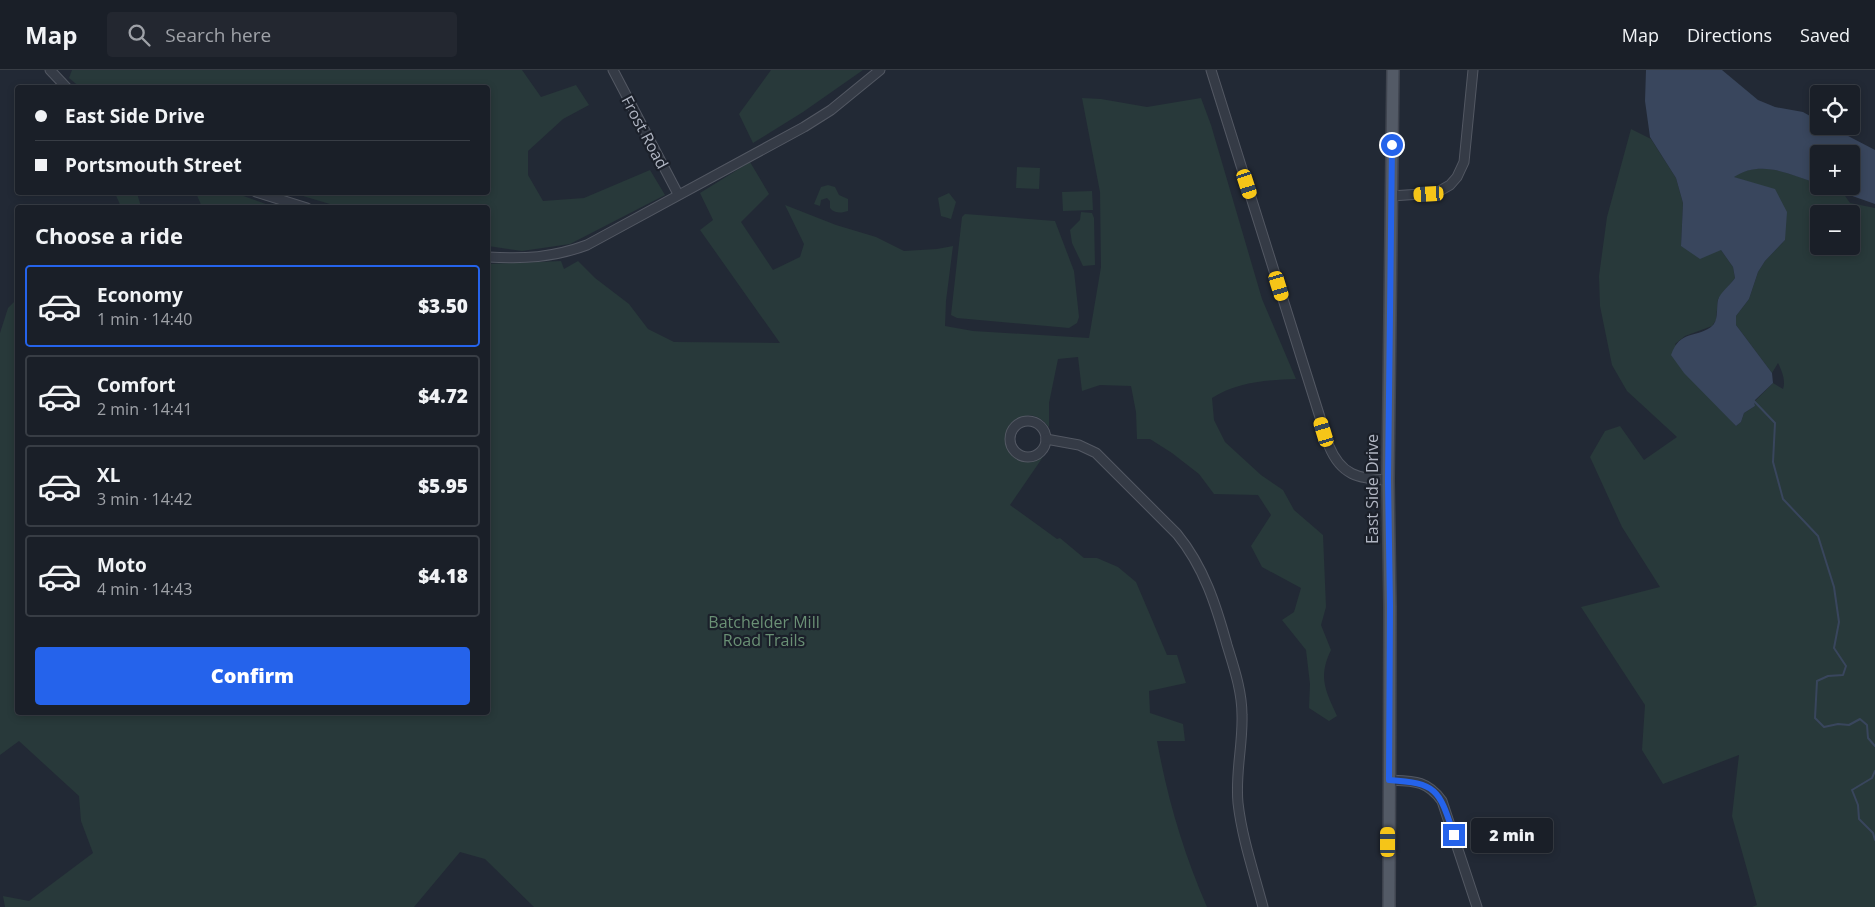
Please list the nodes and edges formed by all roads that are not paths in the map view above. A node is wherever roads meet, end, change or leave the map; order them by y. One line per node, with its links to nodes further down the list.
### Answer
1 (50, 70): 7 (street)
2 (613, 70): 8 (street, Frost Road)
3 (880, 70): 8 (street)
4 (1212, 70): 14 (street)
5 (1393, 70): 10 (main road, East Side Drive)
6 (1473, 70): 10 (street)
7 (65, 85)
8 (678, 194): 12 (street)
9 (266, 195): 11 (street)
10 (1391, 196): 14 (main road, East Side Drive)
11 (297, 205)
12 (490, 257)
13 (1046, 439): 13 (street); 16 (street)
14 (1388, 480): 15 (main road, East Side Drive)
15 (1389, 780): 17 (main road, East Side Drive); 18 (street)
16 (1264, 907)
17 (1389, 907)
18 (1477, 907)

